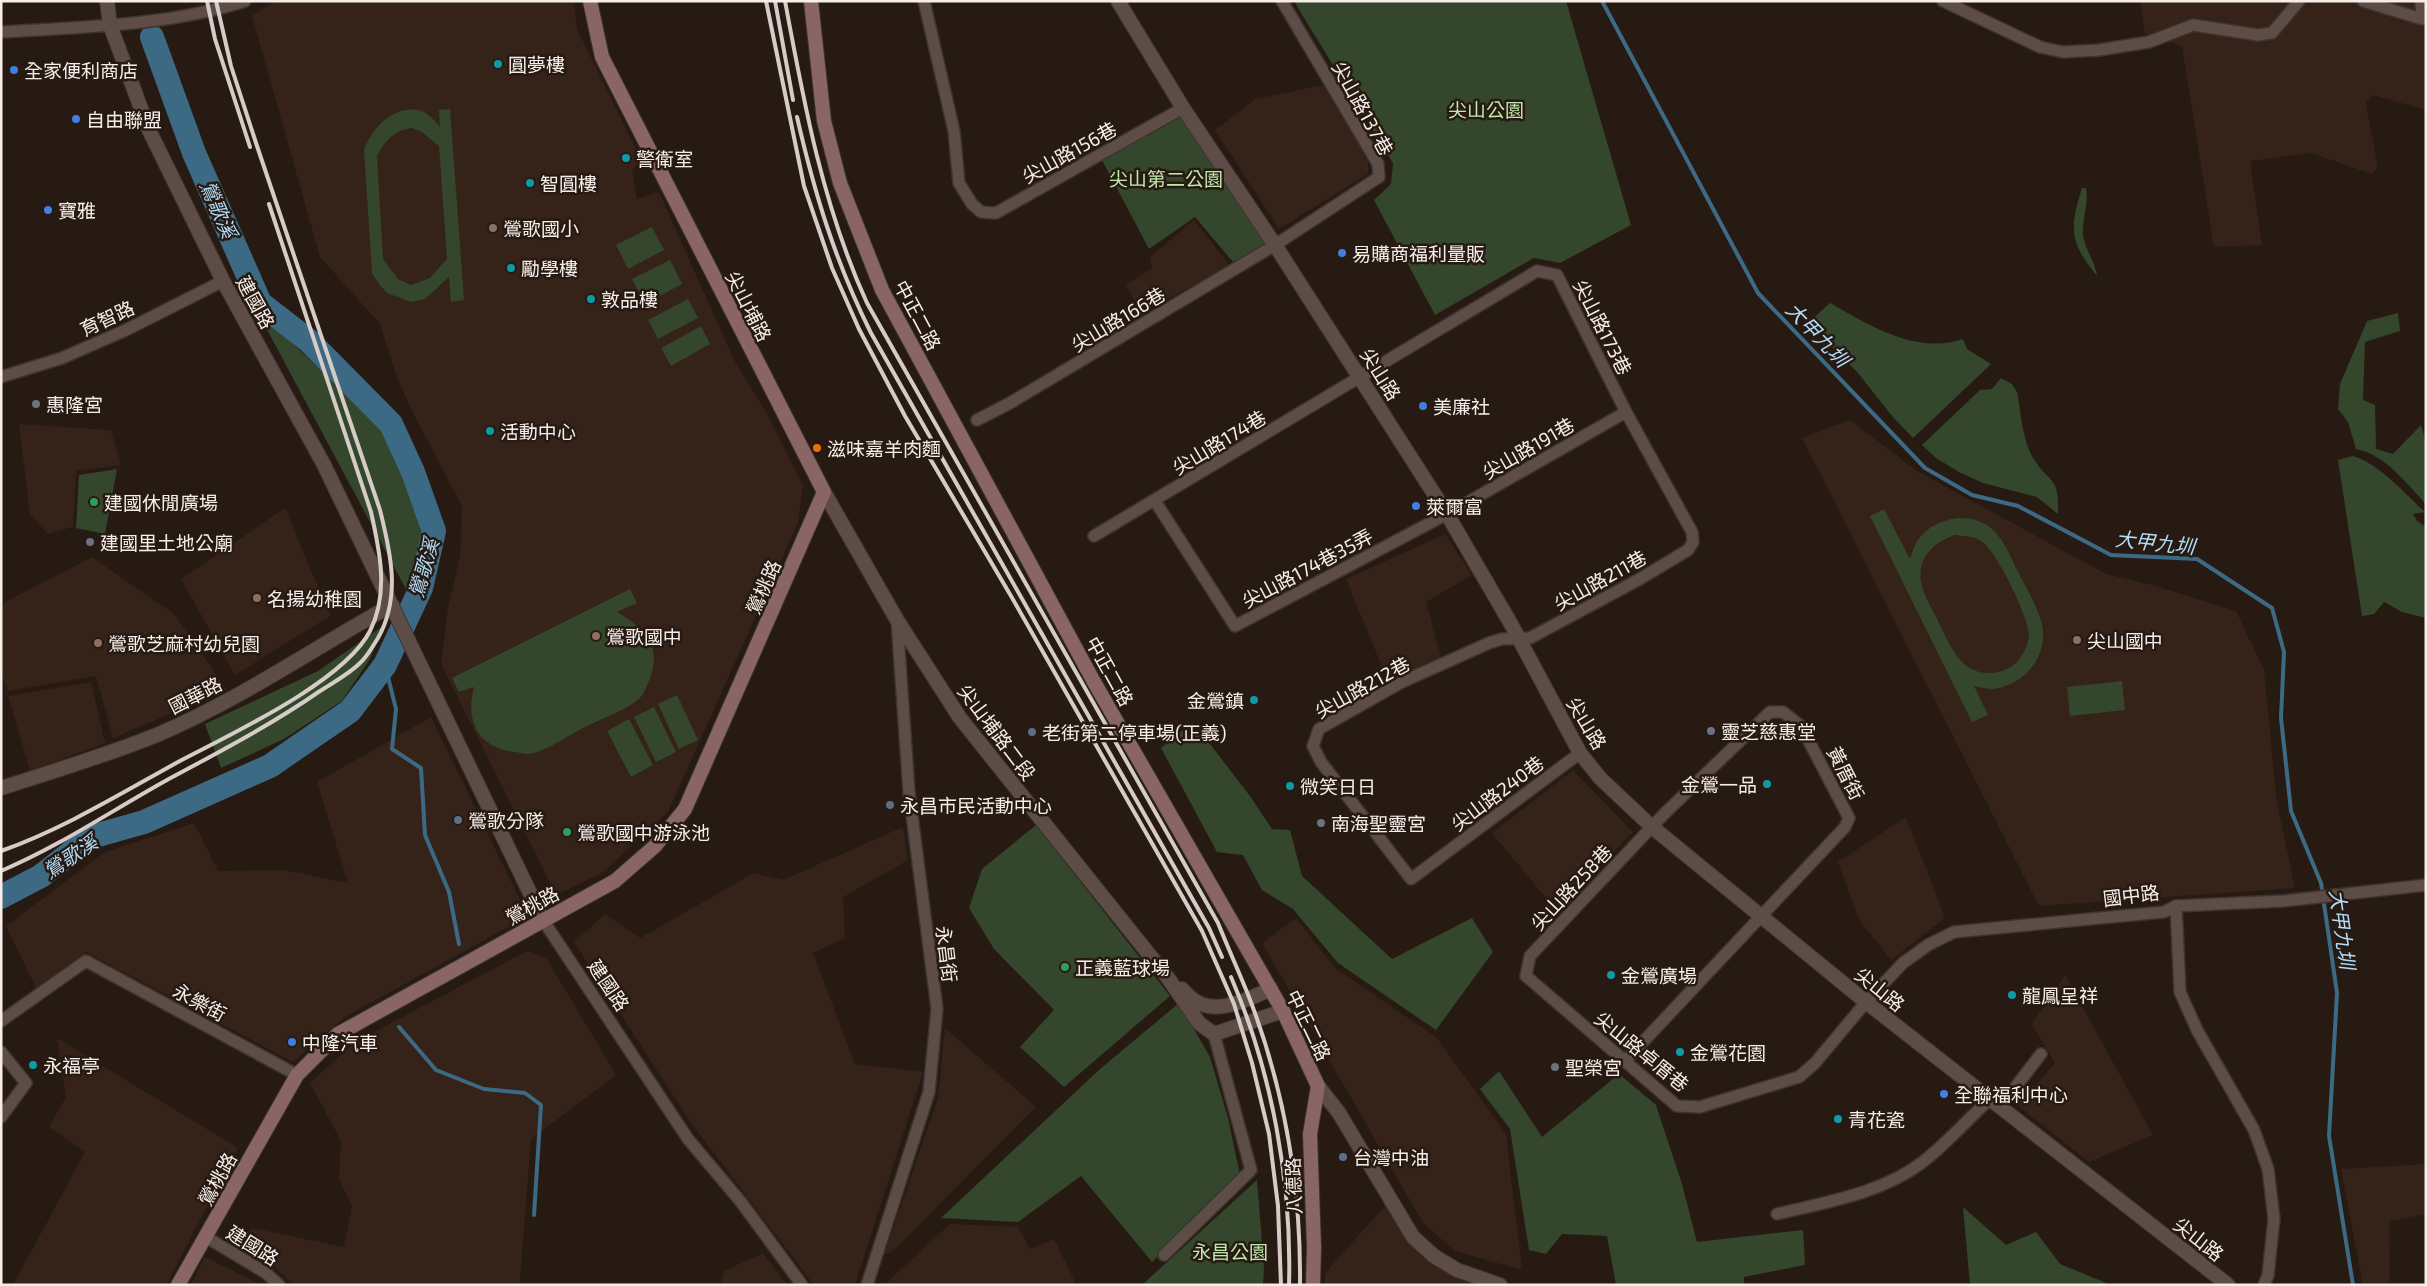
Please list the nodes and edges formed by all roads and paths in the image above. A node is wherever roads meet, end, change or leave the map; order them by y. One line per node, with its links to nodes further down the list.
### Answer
1 (107, 1): 12 (street, 建國路)
2 (245, 1): 12 (street)
3 (590, 1): 21 (main road, 尖山埔路)
4 (812, 1): 39 (main road, 中正二路)
5 (924, 1): 14 (street, 尖山路156巷)
6 (1118, 1): 14 (street, 尖山路)
7 (1282, 1): 15 (street, 尖山路137巷)
8 (1942, 1): 9 (street)
9 (2299, 1)
10 (2363, 1): 11 (street)
11 (2421, 1)
12 (110, 25): 13 (street); 16 (street, 建國路)
13 (1, 32)
14 (1183, 108): 15 (street, 尖山路)
15 (1275, 245): 18 (street, 尖山路); 20 (street, 尖山路166巷)
16 (223, 281): 17 (street, 育智路); 26 (street, 建國路)
17 (1, 377)
18 (1361, 377): 19 (street, 尖山路173巷); 22 (street, 尖山路174巷); 23 (street, 尖山路)
19 (1626, 412): 23 (street, 尖山路191巷); 25 (street, 尖山路173巷)
20 (977, 420)
21 (824, 492): 27 (street, 尖山埔路); 36 (main road, 鶯桃路)
22 (1155, 501): 23 (street, 尖山路174巷35弄); 24 (street, 尖山路174巷)
23 (1447, 514): 28 (street, 尖山路)
24 (1094, 536)
25 (1693, 542): 28 (street, 尖山路211巷)
26 (393, 609): 30 (street, 國華路); 36 (street, 建國路)
27 (897, 620): 38 (street, 尖山埔路二段); 57 (street, 永昌街)
28 (1518, 638): 29 (street, 尖山路); 32 (street, 尖山路212巷)
29 (1580, 753): 31 (street, 尖山路); 32 (street, 尖山路240巷)
30 (1, 788)
31 (1652, 826): 35 (street, 尖山路); 35 (street, 黃厝街); 37 (street, 尖山路258巷)
32 (1411, 879)
33 (2426, 885): 34 (street, 國中路)
34 (2176, 906): 40 (street, 國中路); 61 (street)
35 (1761, 916): 40 (street, 尖山路); 46 (street)
36 (543, 920): 47 (main road, 鶯桃路); 56 (street, 建國路)
37 (1526, 976): 46 (street, 尖山路卓厝巷)
38 (1168, 978): 39 (street); 43 (street)
39 (1271, 989): 41 (main road, 中正二路)
40 (1866, 1002): 46 (street, 尖山路卓厝巷); 49 (street, 尖山路)
41 (1284, 1011): 43 (street); 48 (main road, 中正二路)
42 (1, 1021): 47 (street, 永樂街)
43 (1214, 1034): 53 (street)
44 (1, 1052): 50 (street)
45 (2041, 1054): 49 (street)
46 (1625, 1061)
47 (297, 1075): 52 (main road, 鶯桃路)
48 (1318, 1086): 58 (main road, 八德路); 59 (street, 中正二路)
49 (1994, 1104): 51 (street); 60 (street, 尖山路)
50 (1, 1117)
51 (1777, 1214)
52 (206, 1237): 54 (main road, 鶯桃路); 55 (street, 建國路)
53 (1164, 1254)
54 (178, 1285)
55 (279, 1285)
56 (802, 1285)
57 (867, 1285)
58 (1313, 1285)
59 (1500, 1285)
60 (2228, 1285)
61 (2264, 1285)

